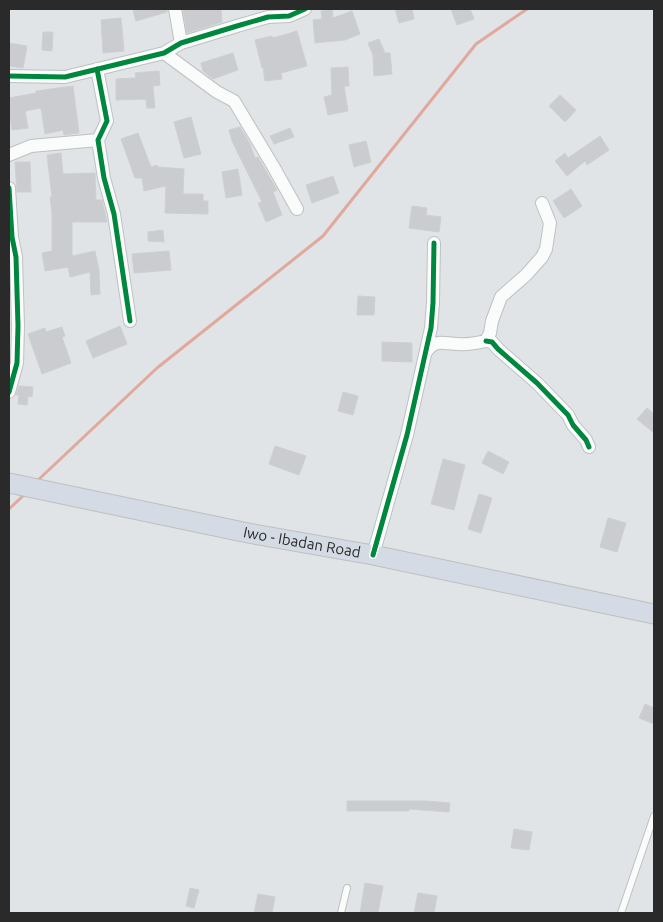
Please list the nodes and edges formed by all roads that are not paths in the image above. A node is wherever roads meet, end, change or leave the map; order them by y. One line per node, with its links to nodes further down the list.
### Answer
1 (175, 9): 3 (street)
2 (305, 9): 3 (street)
3 (182, 43): 4 (street)
4 (164, 52): 5 (street); 11 (street)
5 (96, 69): 6 (street); 7 (street)
6 (9, 76)
7 (98, 140): 8 (street); 13 (street)
8 (9, 155)
9 (9, 188): 16 (street)
10 (542, 203): 14 (street)
11 (296, 209)
12 (434, 243): 15 (street)
13 (130, 321)
14 (486, 341): 15 (street); 17 (street)
15 (426, 352): 19 (street)
16 (9, 392)
17 (589, 447)
18 (9, 484): 19 (main road, Iwo - Ibadan Road)
19 (372, 555): 20 (main road, Iwo - Ibadan Road)
20 (654, 614)
21 (654, 816): 24 (lane)
22 (348, 888): 23 (lane)
23 (342, 913)
24 (621, 913)

